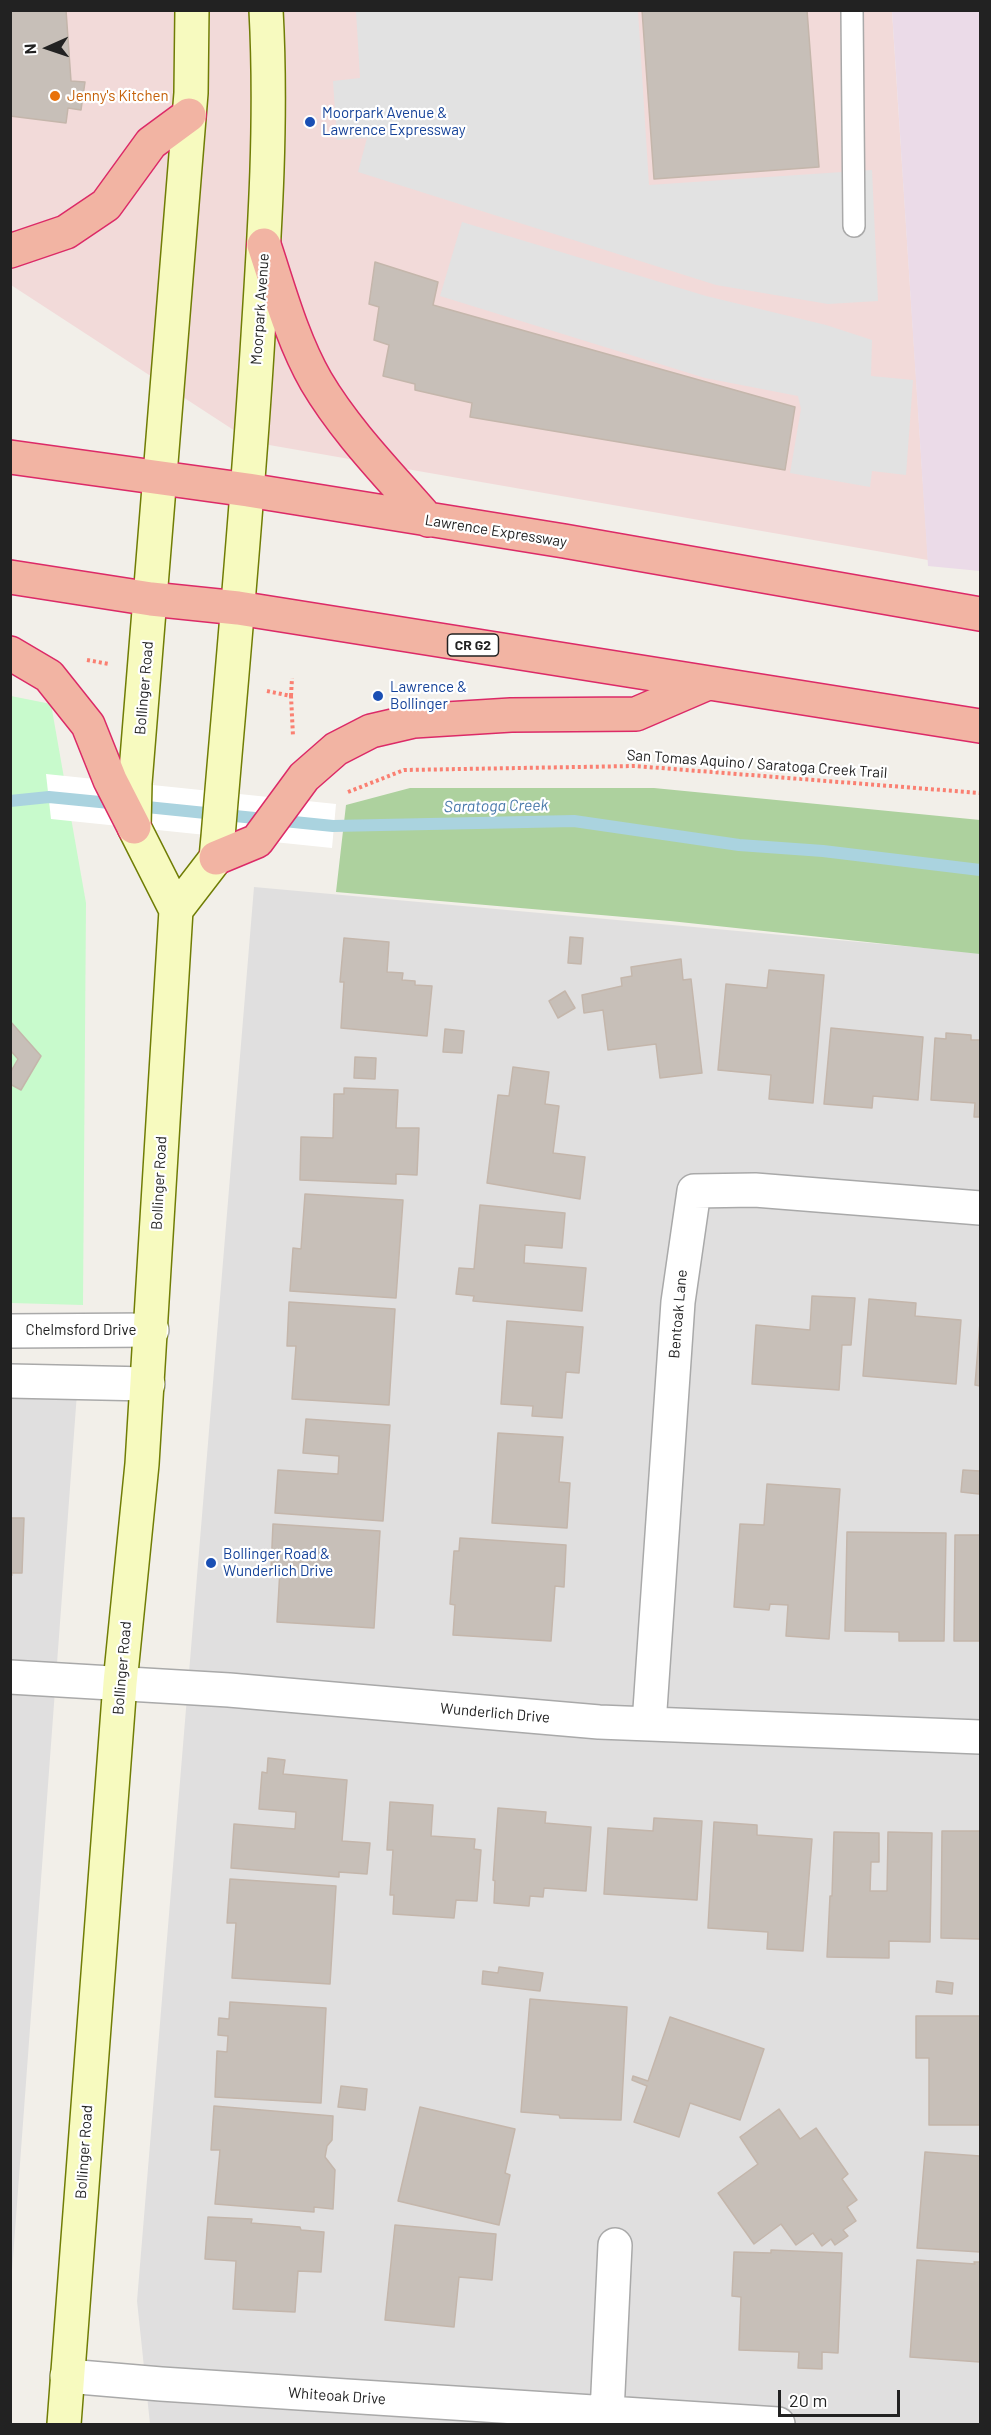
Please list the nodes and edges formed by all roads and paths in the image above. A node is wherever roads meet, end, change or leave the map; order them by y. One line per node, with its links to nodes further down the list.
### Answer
1 (192, 10): 4 (main road)
2 (266, 10): 6 (main road, Moorpark Avenue)
3 (852, 10): 5 (lane)
4 (189, 115): 7 (highway); 9 (main road)
5 (854, 226)
6 (264, 245): 10 (main road, Moorpark Avenue); 11 (highway)
7 (10, 251)
8 (10, 457): 9 (highway, Lawrence Expressway)
9 (161, 480): 10 (highway, Lawrence Expressway); 13 (main road)
10 (248, 490): 11 (highway, Lawrence Expressway); 14 (main road, Moorpark Avenue)
11 (428, 520): 15 (highway, Lawrence Expressway)
12 (10, 577): 13 (highway, CR G2)
13 (151, 599): 14 (highway, CR G2); 23 (main road, Bollinger Road)
14 (238, 608): 18 (highway, CR G2); 19 (main road)
15 (981, 614)
16 (10, 653): 23 (highway)
17 (292, 678): 20 (path)
18 (708, 683): 21 (highway, CR G2); 27 (highway)
19 (231, 685): 20 (path); 27 (main road)
20 (291, 696): 22 (path)
21 (981, 726)
22 (293, 740)
23 (122, 782): 26 (highway)
24 (342, 794): 25 (path, San Tomas Aquino / Saratoga Creek Trail)
25 (981, 794)
26 (134, 827): 28 (main road)
27 (217, 848): 28 (main road)
28 (176, 910): 30 (main road, Bollinger Road)
29 (981, 1208): 36 (street, Bentoak Lane)
30 (152, 1330): 31 (street, Chelmsford Drive); 33 (main road, Bollinger Road)
31 (10, 1331)
32 (10, 1381): 33 (street)
33 (148, 1384): 35 (main road, Bollinger Road)
34 (10, 1677): 35 (street, Wunderlich Drive)
35 (120, 1683): 36 (street, Wunderlich Drive); 39 (main road, Bollinger Road)
36 (649, 1724): 37 (street, Wunderlich Drive)
37 (981, 1737)
38 (615, 2245): 40 (street)
39 (67, 2376): 40 (street, Whiteoak Drive); 41 (main road, Bollinger Road)
40 (607, 2413): 42 (street, Whiteoak Drive)
41 (64, 2424)
42 (778, 2424)

